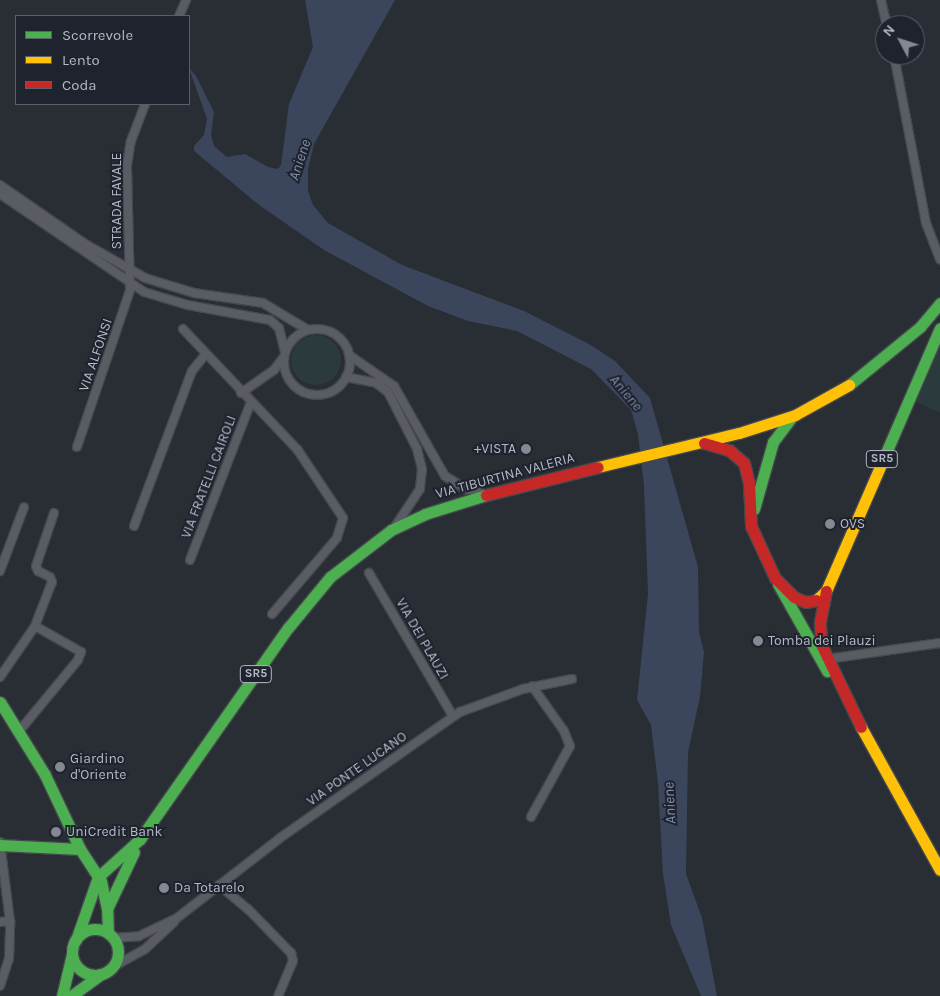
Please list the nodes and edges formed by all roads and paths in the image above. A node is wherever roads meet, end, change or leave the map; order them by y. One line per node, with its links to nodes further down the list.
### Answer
1 (186, 0): 3 (street)
2 (881, 0): 4 (street)
3 (179, 15)
4 (885, 15)
5 (896, 65): 9 (street)
6 (146, 105): 10 (street, STRADA FAVALE)
7 (0, 185): 10 (street)
8 (0, 194): 11 (street)
9 (940, 260)
10 (132, 270): 11 (street, VIA ALFONSI); 16 (street)
11 (131, 285): 18 (street); 29 (street, VIA ALFONSI)
12 (940, 303): 13 (main road, VIA TIBURTINA VALERIA / SR5)
13 (920, 327): 17 (main road); 26 (main road, VIA TIBURTINA VALERIA / SR5)
14 (940, 328): 17 (main road, SR5)
15 (183, 329): 19 (street)
16 (308, 330): 18 (street); 20 (street)
17 (934, 341): 41 (main road, SR5)
18 (285, 354): 21 (street); 23 (street)
19 (205, 355): 24 (street); 34 (street)
20 (349, 355): 22 (street); 31 (street)
21 (271, 373): 23 (street); 24 (street)
22 (346, 377): 23 (street); 36 (street)
23 (288, 379)
24 (241, 393): 25 (street)
25 (251, 402): 37 (street, VIA FRATELLI CAIROLI); 42 (street)
26 (795, 414): 27 (main road, VIA TIBURTINA VALERIA / SR5); 35 (main road)
27 (739, 433): 28 (main road, VIA TIBURTINA VALERIA / SR5); 30 (street)
28 (699, 443): 30 (main road, VIA TIBURTINA VALERIA / SR5); 31 (main road, VIA TIBURTINA VALERIA / SR5)
29 (77, 447)
30 (737, 456): 35 (main road)
31 (489, 494): 36 (main road, VIA TIBURTINA VALERIA / SR5)
32 (24, 506): 38 (street)
33 (54, 512): 43 (street)
34 (134, 526)
35 (751, 526): 40 (main road)
36 (393, 530): 54 (main road, VIA TIBURTINA VALERIA / SR5)
37 (190, 560)
38 (0, 570)
39 (369, 574): 51 (street, VIA DEI PLAUZI)
40 (775, 578): 41 (main road); 49 (main road)
41 (826, 591): 45 (main road)
42 (272, 614)
43 (35, 626): 46 (street); 52 (street)
44 (940, 643): 45 (street)
45 (828, 659): 49 (main road)
46 (0, 677)
47 (572, 679): 48 (street, VIA PONTE LUCANO)
48 (532, 686): 51 (street, VIA PONTE LUCANO); 53 (street)
49 (842, 692): 57 (main road)
50 (0, 702): 52 (main road)
51 (453, 716): 59 (street, VIA PONTE LUCANO)
52 (20, 730): 56 (main road)
53 (531, 817)
54 (140, 839): 58 (main road, VIA TIBURTINA VALERIA); 60 (main road, VIA TIBURTINA VALERIA)
55 (1, 844): 56 (main road); 62 (street)
56 (80, 849): 58 (main road)
57 (940, 870)
58 (98, 877): 60 (main road); 65 (main road)
59 (219, 885): 61 (street, VIA PONTE LUCANO); 70 (street)
60 (107, 909): 64 (main road, VIA TIBURTINA VALERIA)
61 (177, 918): 64 (street, VIA PONTE LUCANO); 66 (street, VIA PONTE LUCANO)
62 (10, 921): 63 (street); 67 (street)
63 (0, 922)
64 (111, 935): 65 (main road); 66 (main road, VIA TIBURTINA VALERIA)
65 (74, 944): 66 (main road); 68 (main road)
66 (107, 970): 69 (main road)
67 (0, 986)
68 (62, 996)
69 (71, 996)
70 (278, 996)

